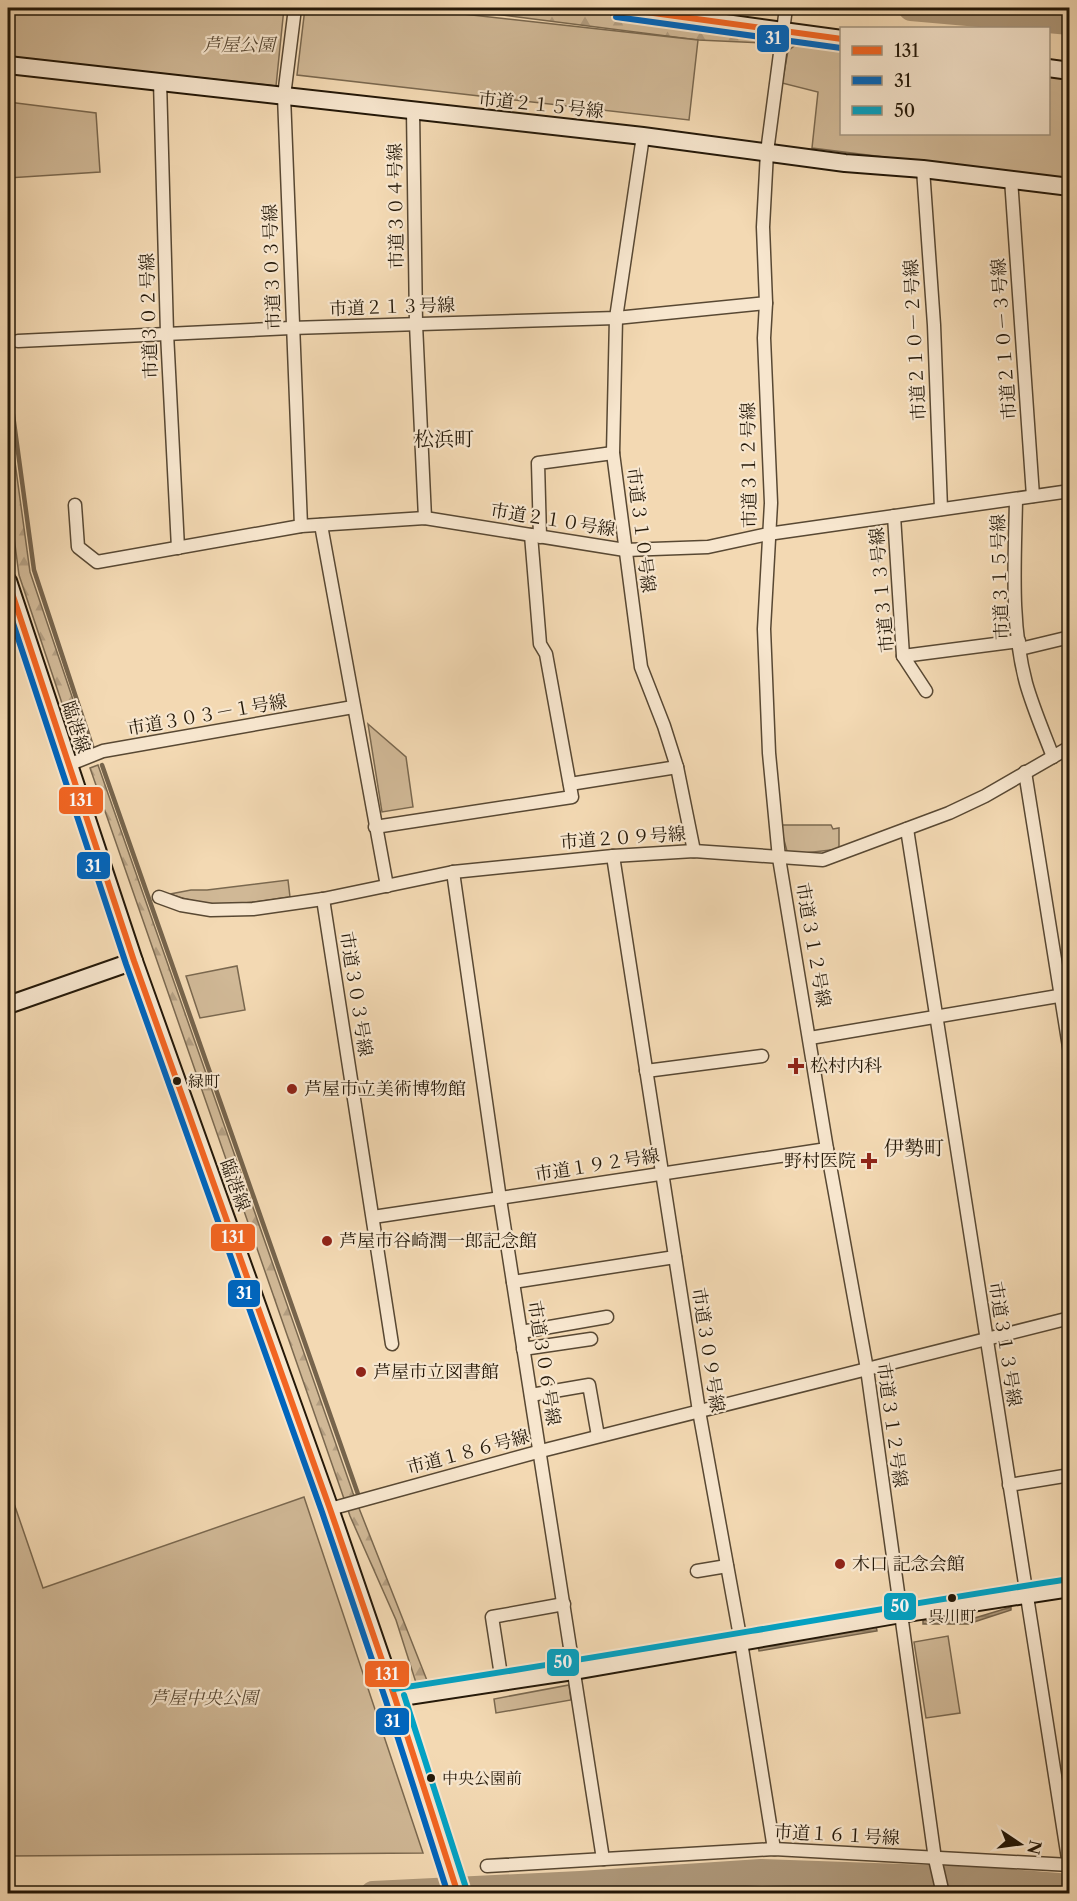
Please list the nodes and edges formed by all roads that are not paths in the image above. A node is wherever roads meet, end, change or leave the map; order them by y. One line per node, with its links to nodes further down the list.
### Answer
1 (295, 8): 10 (street, 市道３０３号線)
2 (617, 8): 4 (street)
3 (786, 8): 4 (street, 市道３１２号線)
4 (783, 28): 5 (street); 13 (street, 市道３１２号線)
5 (840, 39)
6 (8, 65): 9 (street, 市道２１５号線)
7 (1050, 68): 8 (street)
8 (1070, 71)
9 (160, 81): 10 (street, 市道２１５号線); 21 (street, 市道３０２号線)
10 (284, 96): 11 (street, 市道２１５号線); 20 (street, 市道３０３号線)
11 (413, 110): 12 (street, 市道２１５号線); 19 (street, 市道３０４号線)
12 (644, 136): 13 (street, 市道２１５号線); 18 (street, 市道３１０号線)
13 (767, 152): 14 (street, 市道２１５号線); 17 (street, 市道３１２号線)
14 (923, 169): 15 (street, 市道２１５号線); 28 (street, 市道２１０－２号線)
15 (1011, 179): 16 (street, 市道２１５号線); 25 (street, 市道２１０－３号線)
16 (1070, 187)
17 (766, 303): 18 (street, 市道２１３号線); 33 (street, 市道３１２号線)
18 (616, 318): 19 (street, 市道２１３号線); 23 (street, 市道３１０号線)
19 (416, 324): 20 (street, 市道２１３号線); 30 (street, 市道３０４号線)
20 (291, 328): 21 (street, 市道２１３号線); 32 (street, 市道３０３号線)
21 (167, 333): 22 (street, 市道２１３号線); 35 (street, 市道３０２号線)
22 (18, 341)
23 (613, 453): 34 (street); 36 (street, 市道３１０号線)
24 (1070, 491): 25 (street, 市道２１０号線)
25 (1033, 496): 26 (street, 市道２１０号線)
26 (1016, 498): 28 (street, 市道２１０号線); 39 (street, 市道３１５号線)
27 (75, 505): 35 (street, 市道２１０号線)
28 (941, 509): 29 (street, 市道２１０号線)
29 (894, 516): 33 (street, 市道２１０号線); 40 (street, 市道３１３号線)
30 (425, 518): 31 (street, 市道２１０号線); 34 (street, 市道２１０号線)
31 (321, 525): 32 (street, 市道２１０号線); 42 (street)
32 (301, 526): 35 (street, 市道２１０号線)
33 (768, 534): 36 (street, 市道２１０号線); 53 (street, 市道３１２号線)
34 (535, 536): 36 (street, 市道２１０号線); 48 (street)
35 (178, 548)
36 (625, 550): 46 (street, 市道３１０号線)
37 (8, 581): 45 (street, 臨港線)
38 (1070, 637): 39 (street)
39 (1020, 645): 40 (street); 44 (street, 市道３１５号線)
40 (903, 656): 41 (street, 市道３１３号線)
41 (926, 691)
42 (353, 707): 45 (street, 市道３０３－１号線); 49 (street)
43 (1070, 747): 44 (street, 市道２０９号線)
44 (1053, 758): 47 (street, 市道２０９号線)
45 (68, 765): 58 (street, 臨港線)
46 (676, 766): 48 (street); 51 (street, 市道３１０号線)
47 (1025, 772): 50 (street, 市道２０９号線); 59 (street)
48 (570, 784): 49 (street)
49 (375, 828): 55 (street)
50 (907, 829): 53 (street, 市道２０９号線); 61 (street, 市道３１３号線)
51 (694, 851): 52 (street, 市道２０９号線); 53 (street, 市道２０９号線)
52 (613, 856): 54 (street, 市道２０９号線); 65 (street, 市道３０９号線)
53 (779, 858): 62 (street, 市道３１２号線)
54 (453, 872): 55 (street, 市道２０９号線); 68 (street, 市道３０６号線)
55 (387, 886): 57 (street, 市道２０９号線)
56 (159, 897): 57 (street, 市道２０９号線)
57 (323, 899): 69 (street, 市道３０３号線)
58 (134, 961): 60 (street); 86 (street, 臨港線)
59 (1065, 995): 61 (street); 63 (street)
60 (8, 1005)
61 (935, 1017): 62 (street); 76 (street, 市道３１３号線)
62 (810, 1038): 66 (street, 市道３１２号線)
63 (1070, 1053)
64 (762, 1056): 65 (street)
65 (646, 1071): 67 (street, 市道３０９号線)
66 (827, 1149): 67 (street, 市道１９２号線); 79 (street, 市道３１２号線)
67 (662, 1173): 68 (street, 市道１９２号線); 70 (street, 市道３０９号線)
68 (500, 1199): 69 (street, 市道１９２号線); 71 (street, 市道３０６号線)
69 (373, 1217): 77 (street, 市道３０３号線)
70 (675, 1257): 71 (street); 81 (street, 市道３０９号線)
71 (513, 1282): 74 (street, 市道３０６号線)
72 (607, 1317): 74 (street)
73 (1070, 1318): 76 (street, 市道１８６号線)
74 (520, 1332): 78 (street, 市道３０６号線)
75 (591, 1339): 78 (street)
76 (986, 1341): 79 (street, 市道１８６号線); 85 (street, 市道３１３号線)
77 (392, 1344)
78 (524, 1349): 80 (street, 市道３０６号線)
79 (867, 1369): 81 (street, 市道１８６号線); 92 (street, 市道３１２号線)
80 (531, 1395): 82 (street); 83 (street, 市道３０６号線)
81 (699, 1411): 82 (street, 市道１８６号線); 87 (street, 市道３０９号線)
82 (598, 1436): 83 (street, 市道１８６号線)
83 (540, 1450): 86 (street, 市道１８６号線); 91 (street, 市道３０６号線)
84 (1070, 1475): 85 (street)
85 (1009, 1485): 90 (street, 市道３１３号線)
86 (330, 1509): 96 (street, 臨港線)
87 (727, 1566): 88 (street); 93 (street, 市道３０９号線)
88 (697, 1570)
89 (1070, 1588): 90 (street)
90 (1026, 1596): 92 (street); 100 (street, 市道３１３号線)
91 (564, 1604): 94 (street, 市道３０６号線); 95 (street)
92 (901, 1614): 93 (street); 99 (street, 市道３１２号線)
93 (741, 1642): 94 (street); 97 (street, 市道３０９号線)
94 (573, 1671): 95 (street); 98 (street, 市道３０６号線)
95 (502, 1682): 96 (street)
96 (395, 1698): 102 (street, 臨港線)
97 (774, 1849): 98 (street, 市道１６１号線); 99 (street, 市道１６１号線)
98 (603, 1859): 101 (street, 市道１６１号線)
99 (935, 1861): 100 (street, 市道１６１号線); 103 (street, 市道３１２号線)
100 (1069, 1865)
101 (487, 1866)
102 (458, 1893)
103 (943, 1893)

